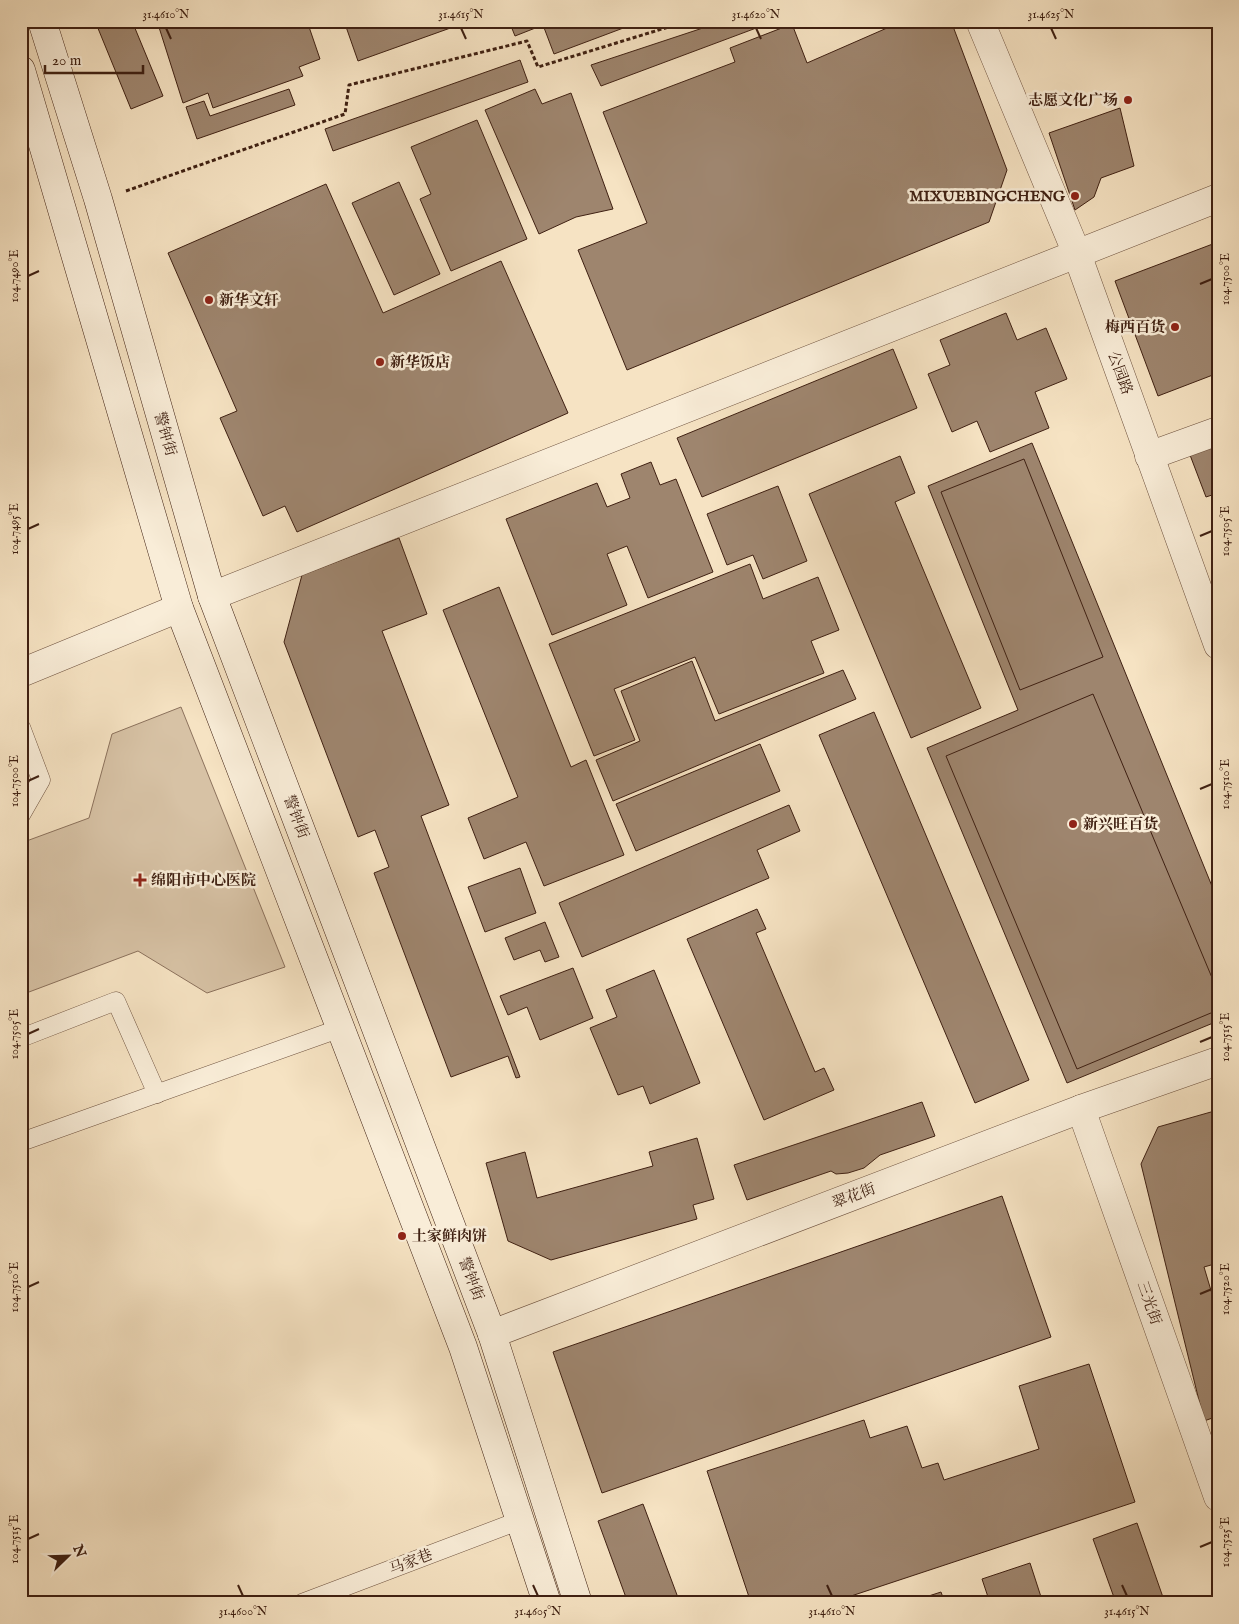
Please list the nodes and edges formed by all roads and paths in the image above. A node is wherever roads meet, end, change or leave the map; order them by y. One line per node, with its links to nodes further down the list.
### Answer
1 (42, 21): 6 (main road, 警钟街)
2 (688, 21): 6 (path)
3 (980, 21): 7 (main road, 公园路)
4 (21, 70): 11 (main road)
5 (1218, 198): 7 (main road)
6 (98, 199): 10 (main road, 警钟街)
7 (1076, 254): 9 (main road, 公园路); 10 (main road)
8 (1218, 431): 9 (main road)
9 (1150, 456): 12 (main road, 公园路)
10 (212, 596): 22 (main road, 警钟街)
11 (179, 608): 13 (main road); 16 (main road)
12 (1218, 645)
13 (21, 673)
14 (21, 727): 15 (lane)
15 (21, 815)
16 (341, 1028): 19 (lane); 24 (main road)
17 (21, 1038): 19 (lane)
18 (1218, 1061): 20 (main road, 翠花街)
19 (157, 1094): 21 (lane)
20 (1081, 1109): 22 (main road, 翠花街); 23 (main road, 三光街)
21 (21, 1142)
22 (492, 1334): 27 (main road, 警钟街)
23 (1218, 1497)
24 (521, 1520): 25 (lane, 马家巷); 26 (main road)
25 (302, 1603)
26 (546, 1603)
27 (578, 1603)

